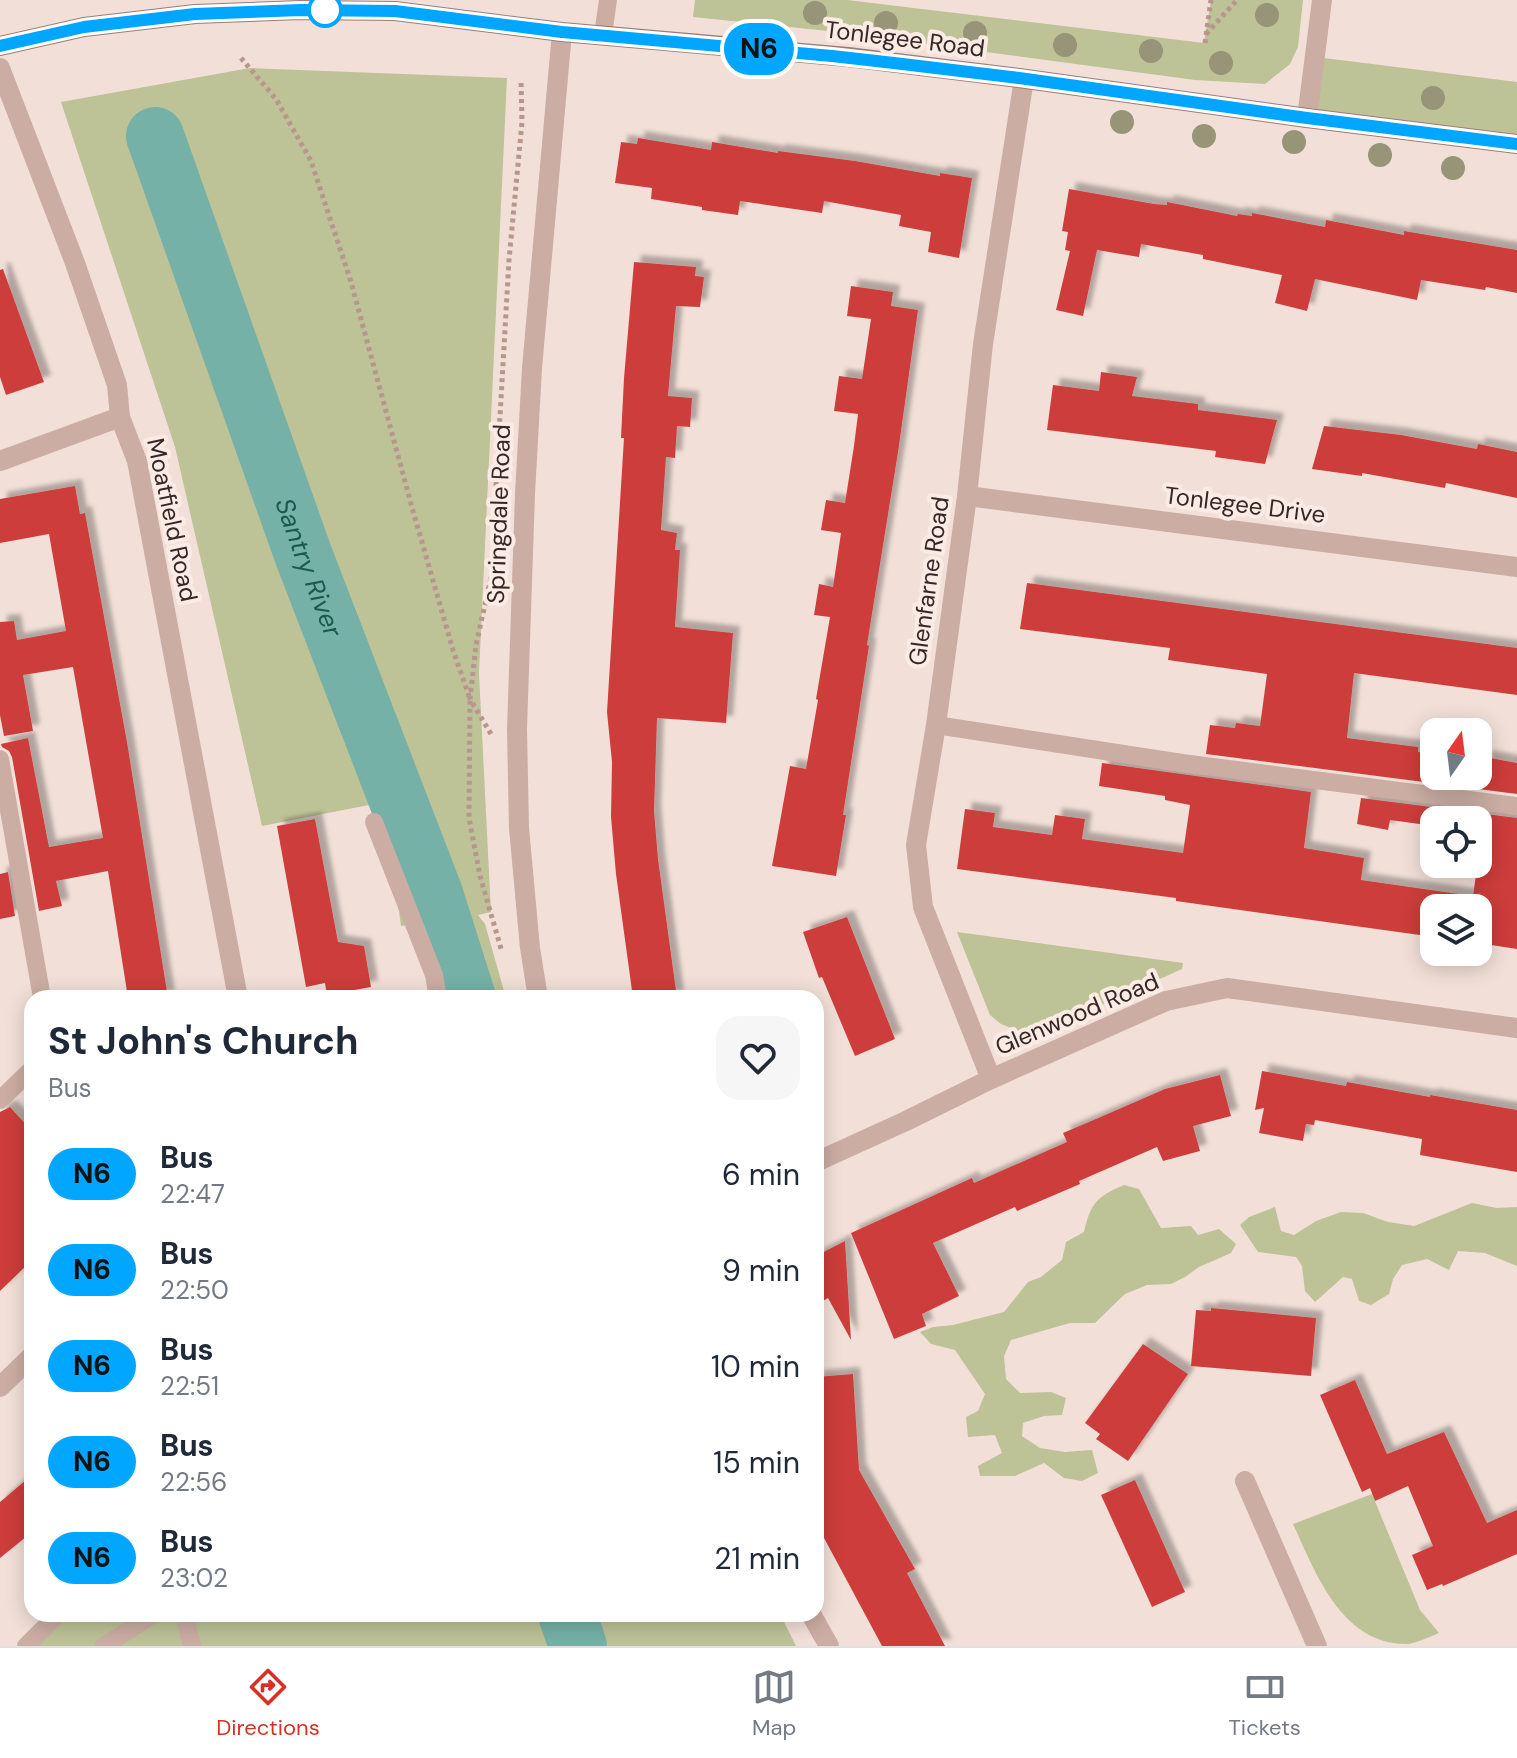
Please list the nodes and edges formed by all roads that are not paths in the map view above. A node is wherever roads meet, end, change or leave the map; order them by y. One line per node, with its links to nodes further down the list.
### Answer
1 (608, 0): 5 (lane)
2 (1322, 0): 9 (street)
3 (243, 6): 4 (main road, Tonlegee Road); 6 (main road, Tonlegee Road)
4 (562, 32): 5 (main road, Tonlegee Road); 22 (street, Springdale Road)
5 (603, 35): 8 (main road, Tonlegee Road)
6 (0, 46)
7 (0, 68): 11 (street, Moatfield Road)
8 (1024, 79): 9 (main road, Tonlegee Road); 13 (street, Glenfarne Road)
9 (1307, 118): 10 (main road, Tonlegee Road)
10 (1517, 144)
11 (120, 417): 12 (street); 20 (street, Moatfield Road)
12 (0, 461)
13 (967, 496): 14 (street, Tonlegee Drive); 15 (street, Glenfarne Road)
14 (1517, 567)
15 (936, 725): 17 (lane); 25 (street, Glenfarne Road)
16 (0, 759): 19 (lane)
17 (1517, 806)
18 (374, 822): 21 (lane)
19 (41, 990)
20 (236, 990)
21 (437, 990)
22 (537, 990)
23 (1517, 1028): 25 (street, Glenwood Road)
24 (24, 1077): 26 (lane)
25 (991, 1079): 27 (street, Glenwood Road)
26 (0, 1100)
27 (824, 1158)
28 (24, 1364): 29 (street)
29 (0, 1387)
30 (1245, 1481): 39 (street)
31 (50, 1622): 35 (lane)
32 (142, 1622): 36 (lane)
33 (186, 1622): 37 (lane)
34 (816, 1622): 38 (street)
35 (26, 1646)
36 (104, 1646)
37 (192, 1646)
38 (829, 1646)
39 (1317, 1646)

